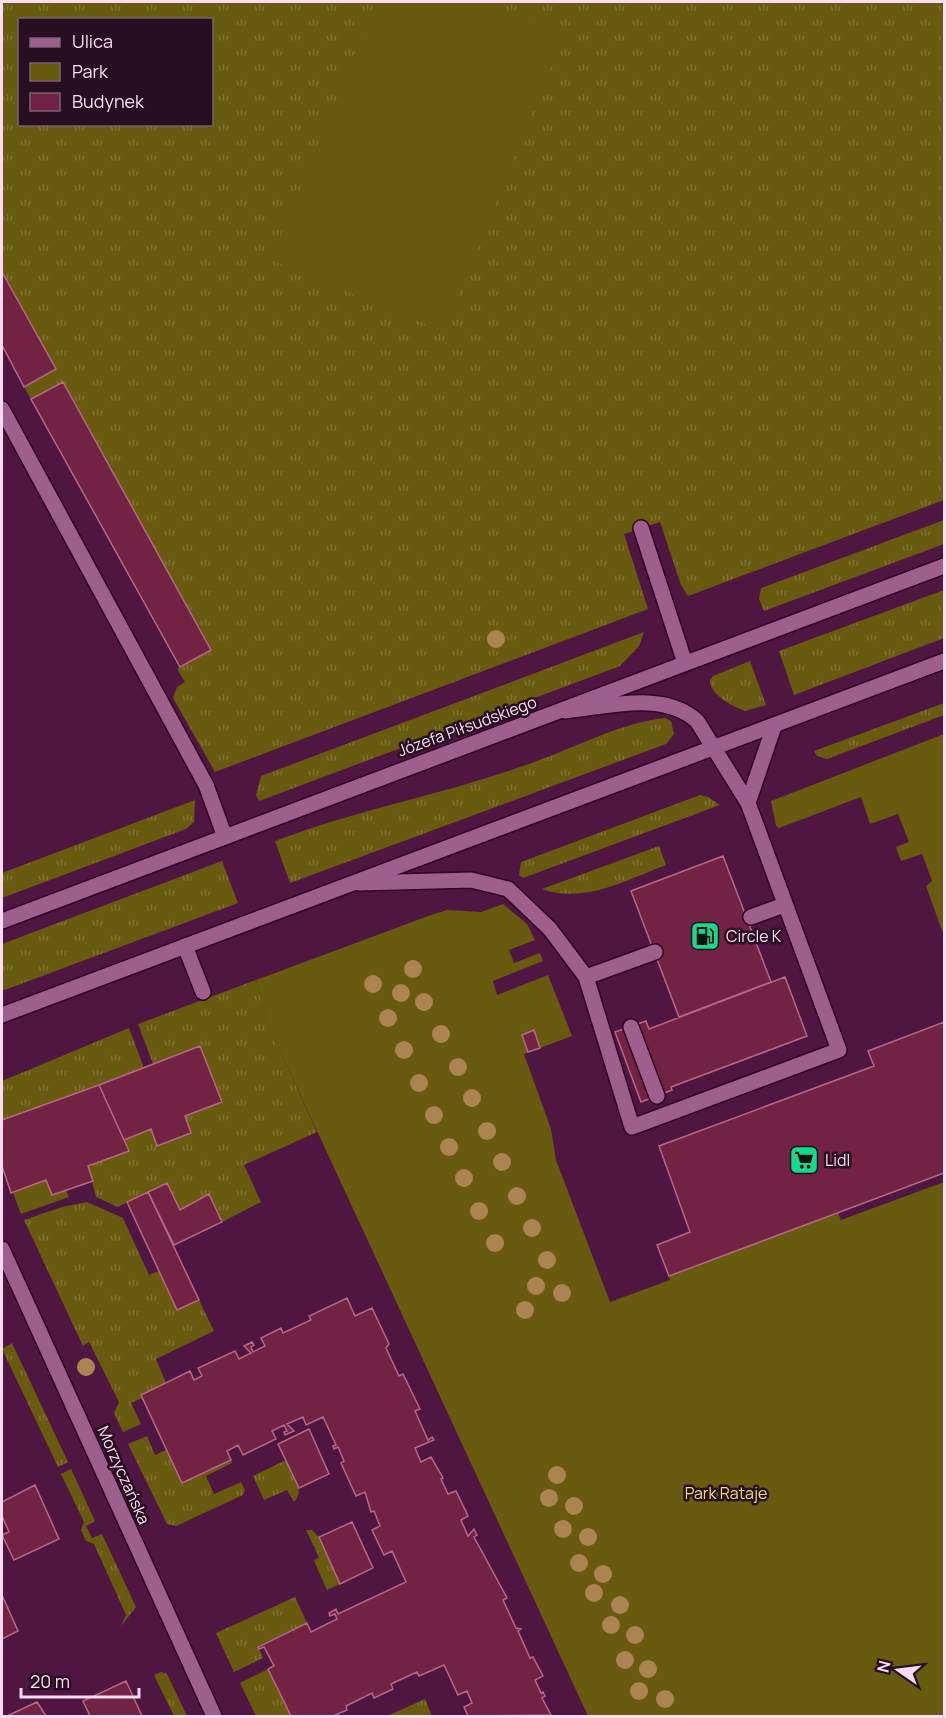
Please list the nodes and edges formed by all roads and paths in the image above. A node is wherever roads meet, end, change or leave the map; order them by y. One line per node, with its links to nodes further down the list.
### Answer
1 (2, 409): 10 (street)
2 (641, 528): 5 (street)
3 (945, 566): 5 (street, Józefa Piłsudskiego)
4 (945, 661): 7 (street)
5 (685, 663): 6 (street, Józefa Piłsudskiego)
6 (556, 712): 8 (street); 10 (street, Józefa Piłsudskiego)
7 (774, 726): 8 (street); 9 (street)
8 (713, 747): 9 (street); 11 (street)
9 (748, 803): 12 (street)
10 (225, 837): 14 (street, Józefa Piłsudskiego)
11 (353, 883): 15 (street); 17 (street)
12 (784, 905): 13 (street); 17 (street)
13 (751, 917)
14 (2, 921)
15 (185, 946): 18 (street); 19 (street)
16 (655, 952): 17 (street)
17 (586, 977)
18 (204, 992)
19 (2, 1015)
20 (631, 1027): 21 (street)
21 (657, 1096)
22 (2, 1249): 23 (street, Morzyczańska)
23 (214, 1716)

